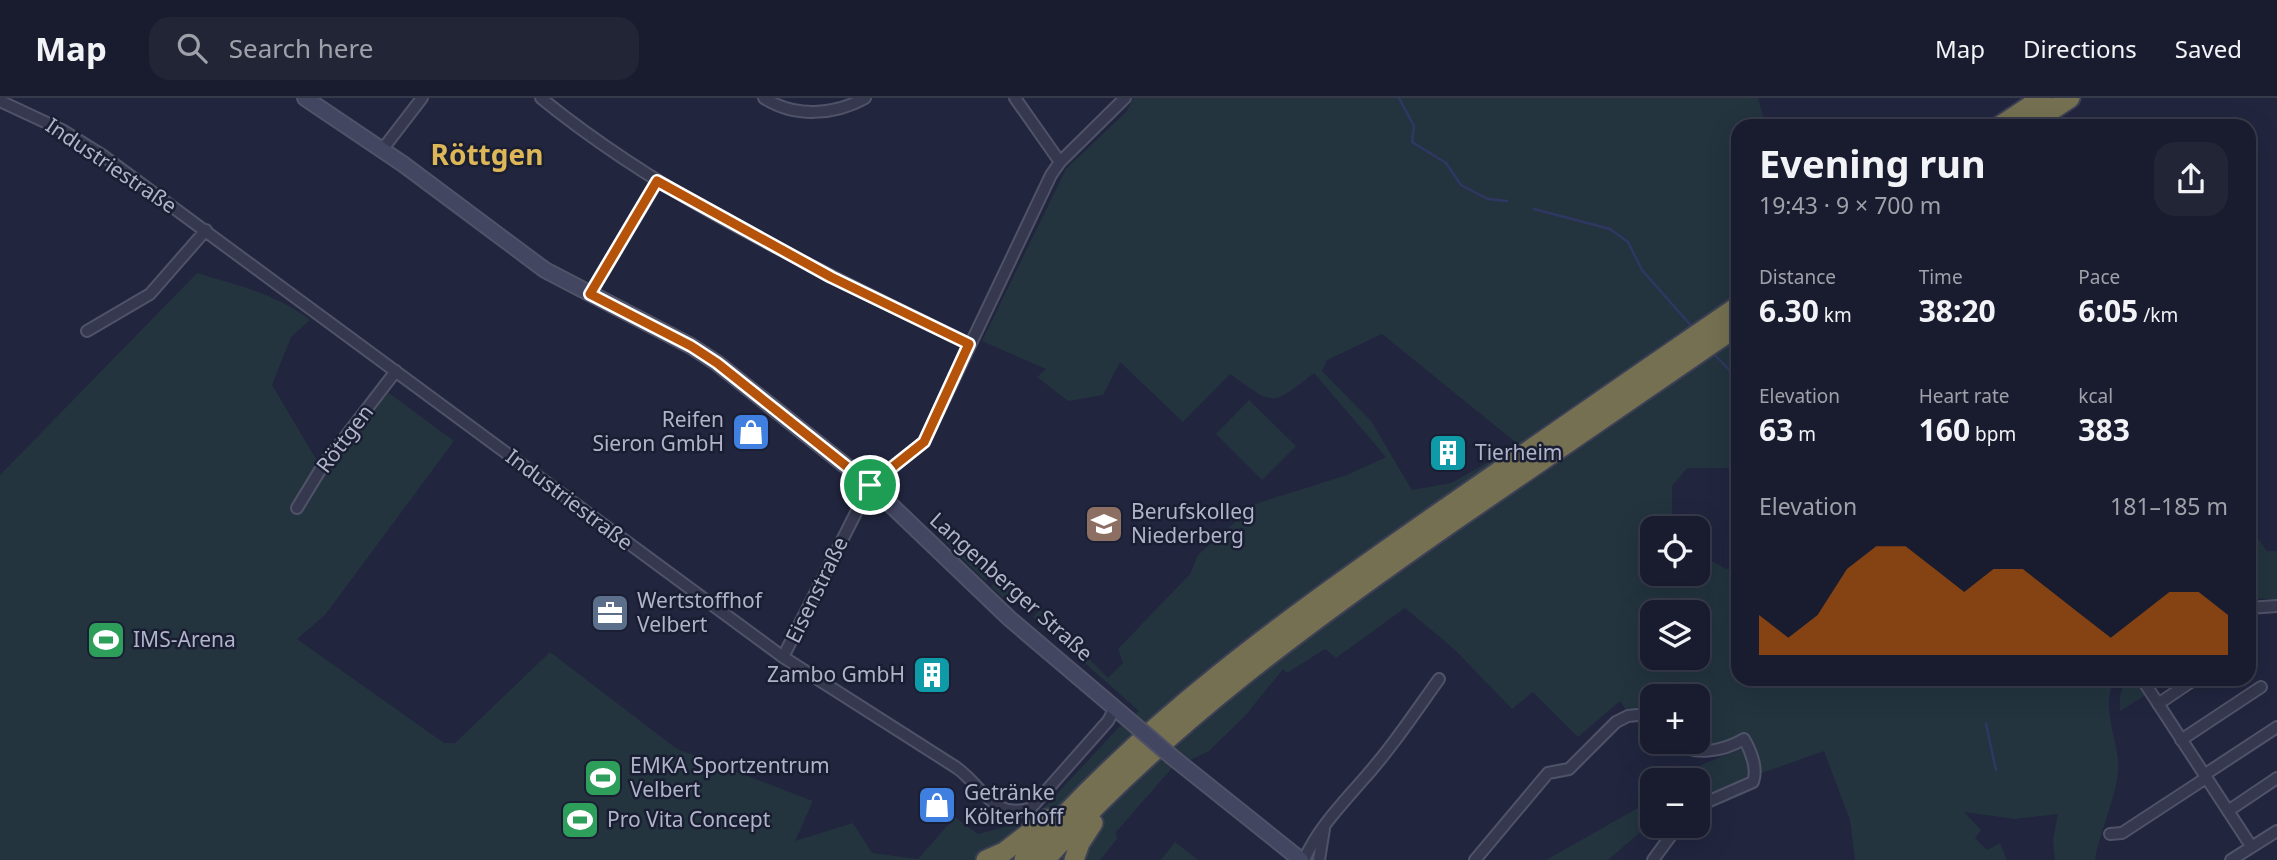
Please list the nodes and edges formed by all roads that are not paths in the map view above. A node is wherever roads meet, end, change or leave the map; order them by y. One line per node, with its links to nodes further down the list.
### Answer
1 (305, 98): 13 (main road, Langenberger Straße)
2 (422, 98): 13 (street)
3 (541, 98): 15 (street)
4 (764, 98): 5 (street)
5 (865, 98)
6 (1015, 98): 14 (street)
7 (1125, 98): 14 (street)
8 (2042, 98): 11 (highway)
9 (2070, 98): 12 (highway)
10 (0, 101): 16 (street, Industriestraße)
11 (2010, 119)
12 (2038, 119)
13 (382, 150): 17 (main road, Langenberger Straße)
14 (1060, 162): 21 (street)
15 (657, 181): 17 (street); 21 (street)
16 (206, 230): 20 (street); 22 (street, Industriestraße)
17 (590, 294): 24 (main road, Langenberger Straße)
18 (1731, 311): 23 (highway)
19 (1731, 330): 23 (highway)
20 (87, 331)
21 (969, 344): 24 (street)
22 (396, 371): 25 (street, Röttgen); 28 (street, Industriestraße)
23 (1592, 416): 41 (highway); 43 (highway)
24 (870, 485): 28 (street, Eisenstraße); 34 (main road, Langenberger Straße)
25 (297, 508)
26 (2277, 606): 27 (street)
27 (2256, 608)
28 (783, 657): 34 (street, Industriestraße)
29 (1439, 679): 45 (street)
30 (2146, 686): 33 (street)
31 (2185, 686): 33 (street)
32 (2260, 687): 37 (street)
33 (2158, 704): 37 (street)
34 (1115, 708): 54 (main road, Langenberger Straße, bridge)
35 (1640, 717): 56 (street)
36 (2277, 727): 39 (street)
37 (2181, 740): 39 (street)
38 (1710, 750): 42 (street)
39 (2205, 776): 44 (street); 47 (street)
40 (2277, 778): 44 (street)
41 (1105, 797): 52 (highway); 53 (highway)
42 (1710, 801)
43 (1078, 802): 50 (highway); 51 (highway)
44 (2228, 811): 49 (street)
45 (1325, 826): 54 (street); 55 (street)
46 (2277, 831): 49 (street)
47 (2110, 834)
48 (1669, 838): 57 (street)
49 (2251, 846): 58 (street)
50 (986, 860)
51 (1024, 860)
52 (1045, 860)
53 (1074, 860)
54 (1302, 860)
55 (1319, 860)
56 (1475, 860)
57 (1653, 860)
58 (2231, 860)

